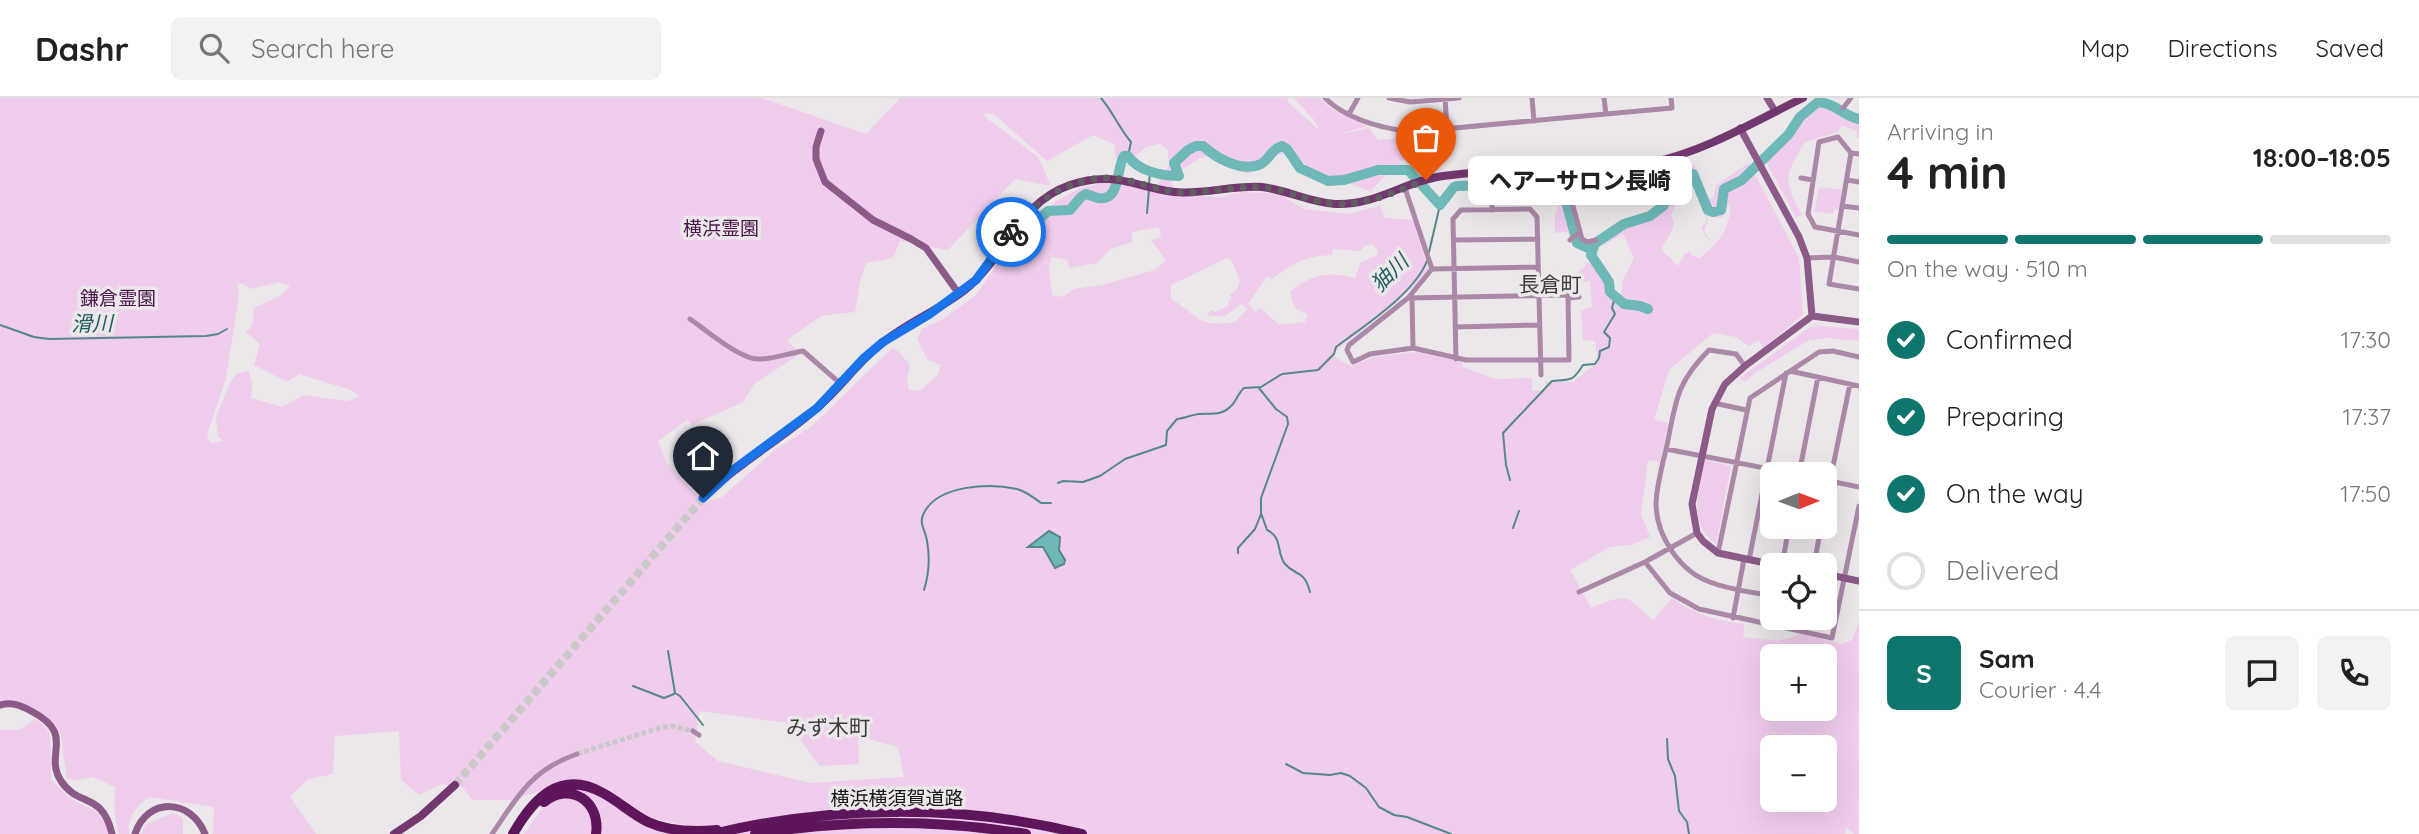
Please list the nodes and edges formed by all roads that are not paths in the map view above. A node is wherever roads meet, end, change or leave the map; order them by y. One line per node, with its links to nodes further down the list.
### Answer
1 (1325, 98): 14 (street)
2 (1358, 98): 14 (street)
3 (1389, 98): 11 (street)
4 (1459, 98): 11 (street)
5 (1532, 98): 16 (street)
6 (1604, 98): 15 (street)
7 (1671, 98): 15 (street)
8 (1767, 98): 13 (street)
9 (1803, 98): 13 (main road)
10 (1851, 98): 12 (street)
11 (1445, 99): 18 (street)
12 (1843, 108)
13 (1775, 111): 17 (main road)
14 (1349, 114): 18 (street)
15 (1606, 114): 16 (street)
16 (1534, 121): 18 (street)
17 (1740, 128): 22 (main road); 42 (street)
18 (1447, 129)
19 (821, 131): 48 (street)
20 (1852, 153): 21 (street); 26 (street); 27 (street)
21 (1859, 154)
22 (1597, 169): 23 (main road); 30 (street)
23 (1552, 171): 24 (main road); 34 (street)
24 (1492, 175): 29 (main road); 33 (street)
25 (1801, 178): 26 (street)
26 (1813, 180): 35 (street)
27 (1847, 180): 28 (street); 31 (street)
28 (1859, 182)
29 (1407, 187): 44 (street); 48 (main road)
30 (1601, 202)
31 (1842, 206): 32 (street); 35 (street)
32 (1859, 208)
33 (1492, 210): 37 (street); 38 (street)
34 (1580, 232): 39 (street); 40 (street)
35 (1838, 232): 36 (street); 41 (street)
36 (1859, 235)
37 (1538, 239): 38 (street); 45 (street)
38 (1454, 240): 46 (street)
39 (1570, 240)
40 (1596, 240)
41 (1834, 257): 42 (street); 43 (street); 47 (street)
42 (1807, 258): 54 (street)
43 (1859, 262)
44 (1431, 265): 46 (street); 51 (street)
45 (1538, 267): 46 (street); 49 (street)
46 (1454, 269): 52 (street)
47 (1859, 289)
48 (959, 294): 67 (main road)
49 (1538, 296): 52 (street); 53 (street); 57 (street)
50 (1579, 297): 53 (street)
51 (1410, 298): 52 (street); 59 (street); 59 (street)
52 (1455, 298): 58 (street)
53 (1568, 298): 62 (street)
54 (1812, 316): 56 (street); 63 (street)
55 (690, 319): 67 (street)
56 (1859, 322)
57 (1539, 325): 58 (street); 62 (street)
58 (1455, 327): 61 (street)
59 (1413, 348): 61 (street)
60 (1859, 357): 64 (street)
61 (1456, 359): 62 (street)
62 (1540, 360): 65 (street)
63 (1745, 366): 70 (street); 72 (street)
64 (1788, 372): 66 (street); 71 (street); 74 (street)
65 (1541, 375)
66 (1818, 377): 68 (street); 75 (street)
67 (841, 384): 81 (main road)
68 (1850, 384): 69 (street); 76 (street)
69 (1859, 386)
70 (1714, 403): 71 (street); 73 (street)
71 (1746, 410): 77 (street)
72 (1666, 449): 73 (street); 85 (street)
73 (1702, 456): 77 (street); 84 (street)
74 (1769, 462)
75 (1800, 462)
76 (1832, 462)
77 (1736, 463): 78 (street); 86 (street)
78 (1760, 468)
79 (1838, 482): 80 (street)
80 (1859, 487)
81 (703, 498)
82 (1760, 500): 87 (street)
83 (1859, 506): 91 (street)
84 (1696, 533): 85 (street); 86 (street)
85 (1670, 548): 88 (street); 93 (street)
86 (1718, 553): 87 (street)
87 (1747, 559): 89 (street); 93 (street)
88 (1645, 562): 94 (street); 97 (street)
89 (1760, 562)
90 (1837, 578): 91 (street)
91 (1844, 579): 92 (street); 96 (street)
92 (1859, 581)
93 (1739, 589): 95 (street); 97 (street)
94 (1579, 592)
95 (1760, 593)
96 (1838, 609): 97 (street)
97 (1733, 618)
98 (0, 705): 105 (street)
99 (693, 731): 100 (street)
100 (699, 735)
101 (577, 754): 109 (street)
102 (456, 785): 108 (main road)
103 (852, 824): 114 (highway, 横浜横須賀道路); 115 (highway); 116 (highway, 横浜横須賀道路)
104 (733, 829): 110 (highway); 113 (highway, 横浜横須賀道路); 117 (highway, 横浜横須賀道路)
105 (113, 834)
106 (135, 834): 107 (street)
107 (205, 834)
108 (394, 834)
109 (492, 834)
110 (513, 834)
111 (519, 834): 112 (highway)
112 (596, 834)
113 (713, 834)
114 (755, 834)
115 (785, 834)
116 (1026, 834)
117 (1082, 834)

